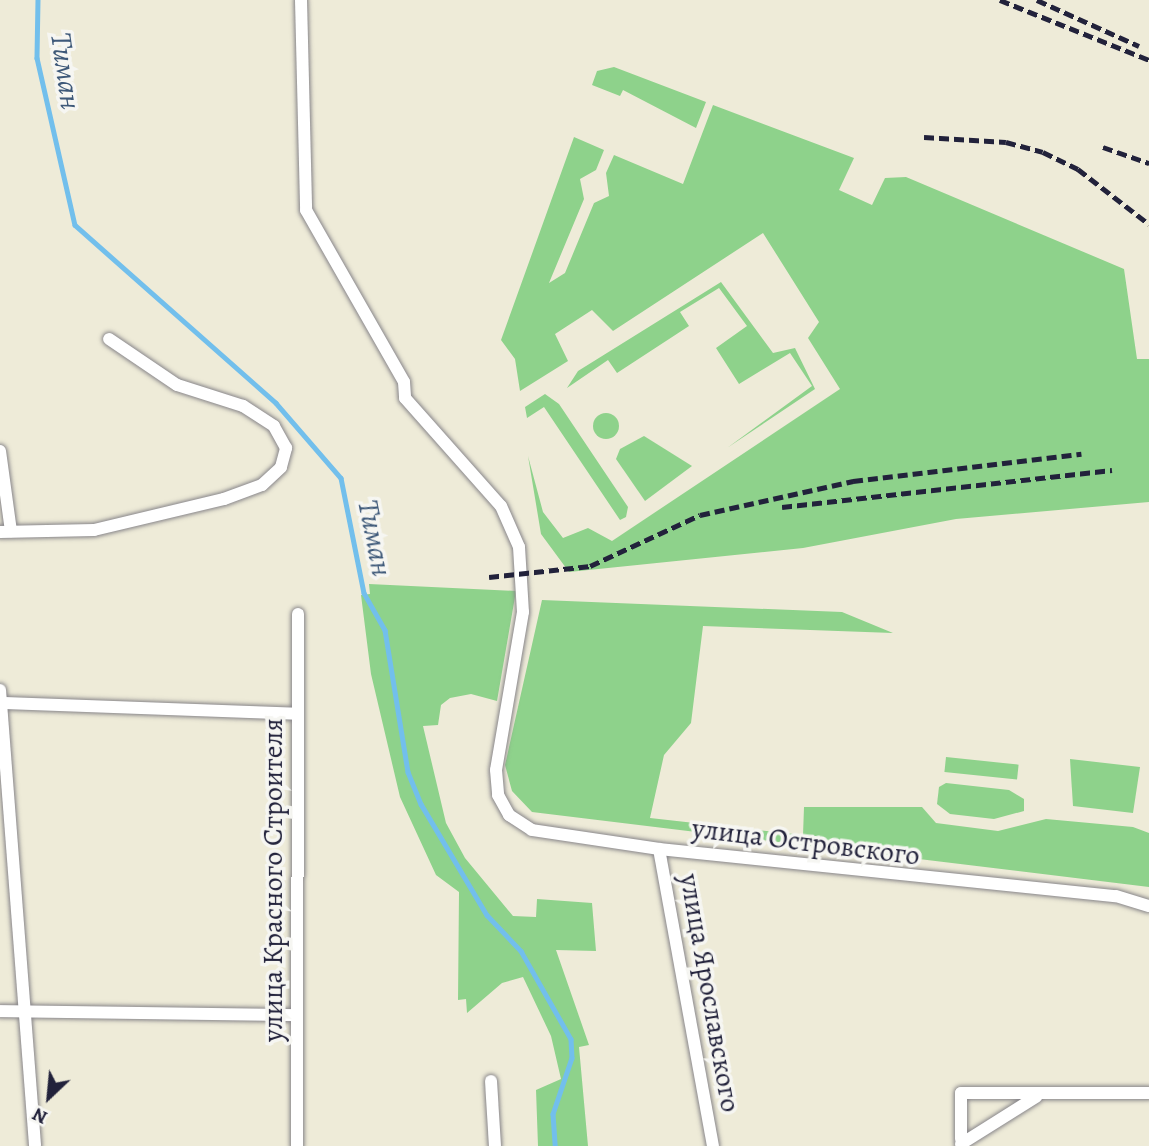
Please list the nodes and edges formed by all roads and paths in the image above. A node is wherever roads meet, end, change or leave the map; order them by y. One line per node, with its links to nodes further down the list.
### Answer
1 (301, 0): 8 (street, улица Островского)
2 (109, 340): 4 (street)
3 (0, 451): 4 (street)
4 (6, 531)
5 (298, 614): 7 (street, улица Красного Строителя)
6 (2, 696): 7 (street); 10 (street)
7 (298, 714): 12 (street, улица Красного Строителя)
8 (659, 849): 9 (street, улица Островского); 20 (street, улица Ярославского)
9 (1149, 906)
10 (26, 1010): 11 (street); 12 (street); 17 (street)
11 (0, 1011)
12 (297, 1015): 18 (street, улица Красного Строителя)
13 (491, 1081): 19 (street)
14 (1149, 1093): 15 (street)
15 (1036, 1097): 16 (street); 16 (street)
16 (961, 1142)
17 (35, 1146)
18 (297, 1146)
19 (495, 1146)
20 (713, 1146)

